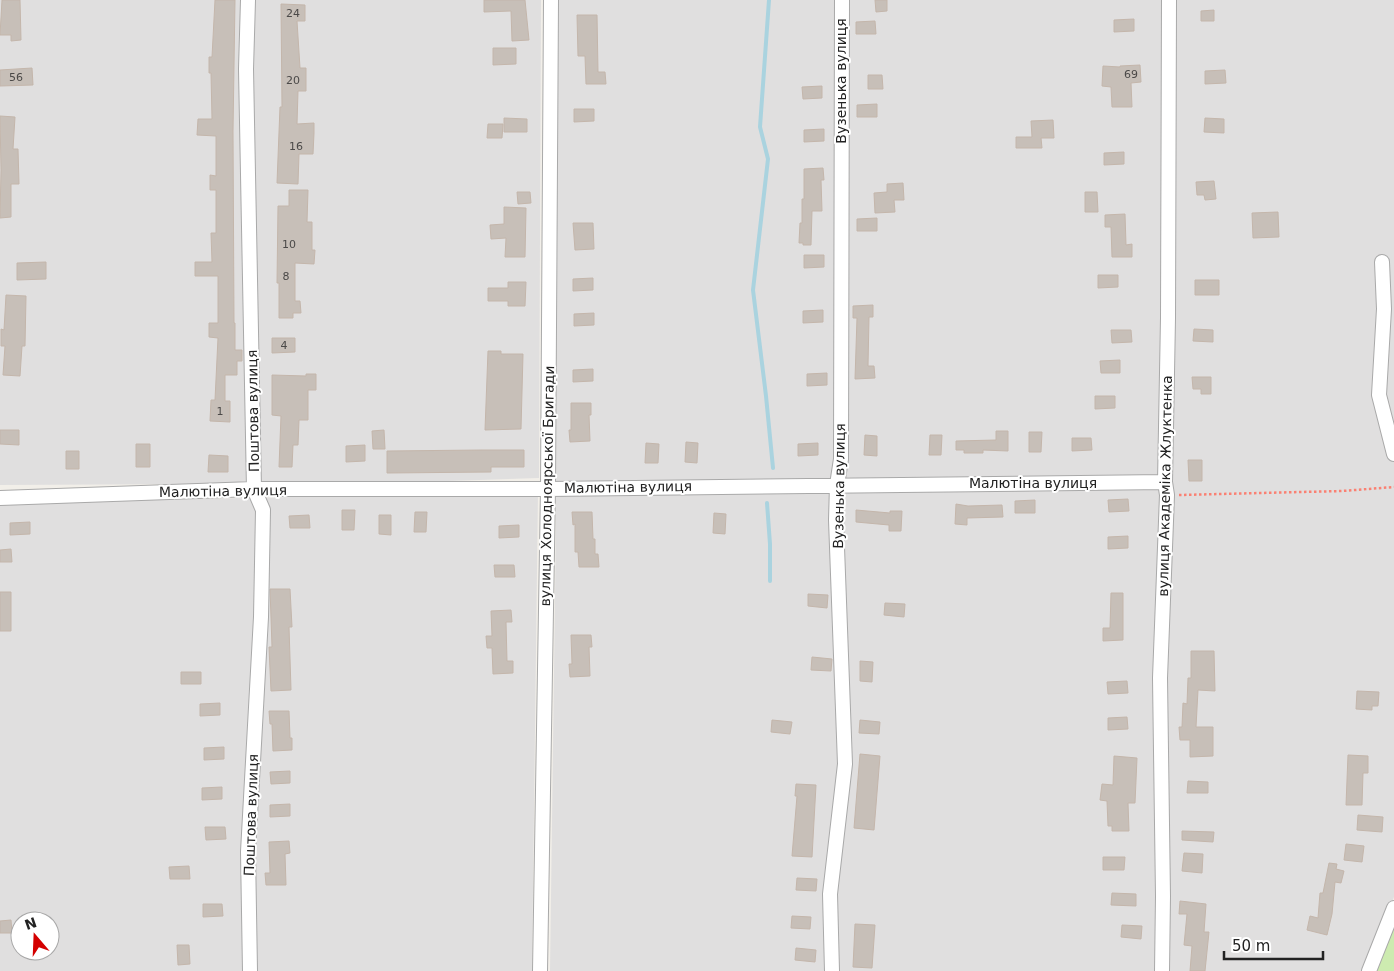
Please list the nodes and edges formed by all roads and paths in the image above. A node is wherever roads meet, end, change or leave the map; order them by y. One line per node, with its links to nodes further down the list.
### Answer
1 (248, 0): 9 (street, Поштова вулиця)
2 (550, 0): 10 (street, вулиця Холодноярської Бригади)
3 (842, 0): 7 (street, Вузенька вулиця)
4 (1169, 0): 11 (street, вулиця Академіка Жлуктенка)
5 (1382, 262): 6 (street)
6 (1394, 454)
7 (837, 485): 10 (street, Малютіна вулиця); 11 (street, Малютіна вулиця); 16 (street, Вузенька вулиця)
8 (1394, 487): 11 (path)
9 (254, 489): 10 (street, Малютіна вулиця); 12 (street, Малютіна вулиця); 14 (street, Поштова вулиця)
10 (548, 489): 15 (street, вулиця Холодноярської Бригади)
11 (1166, 489): 17 (street, вулиця Академіка Жлуктенка)
12 (0, 498)
13 (1394, 908): 18 (street)
14 (250, 971)
15 (540, 971)
16 (832, 971)
17 (1162, 971)
18 (1369, 971)

